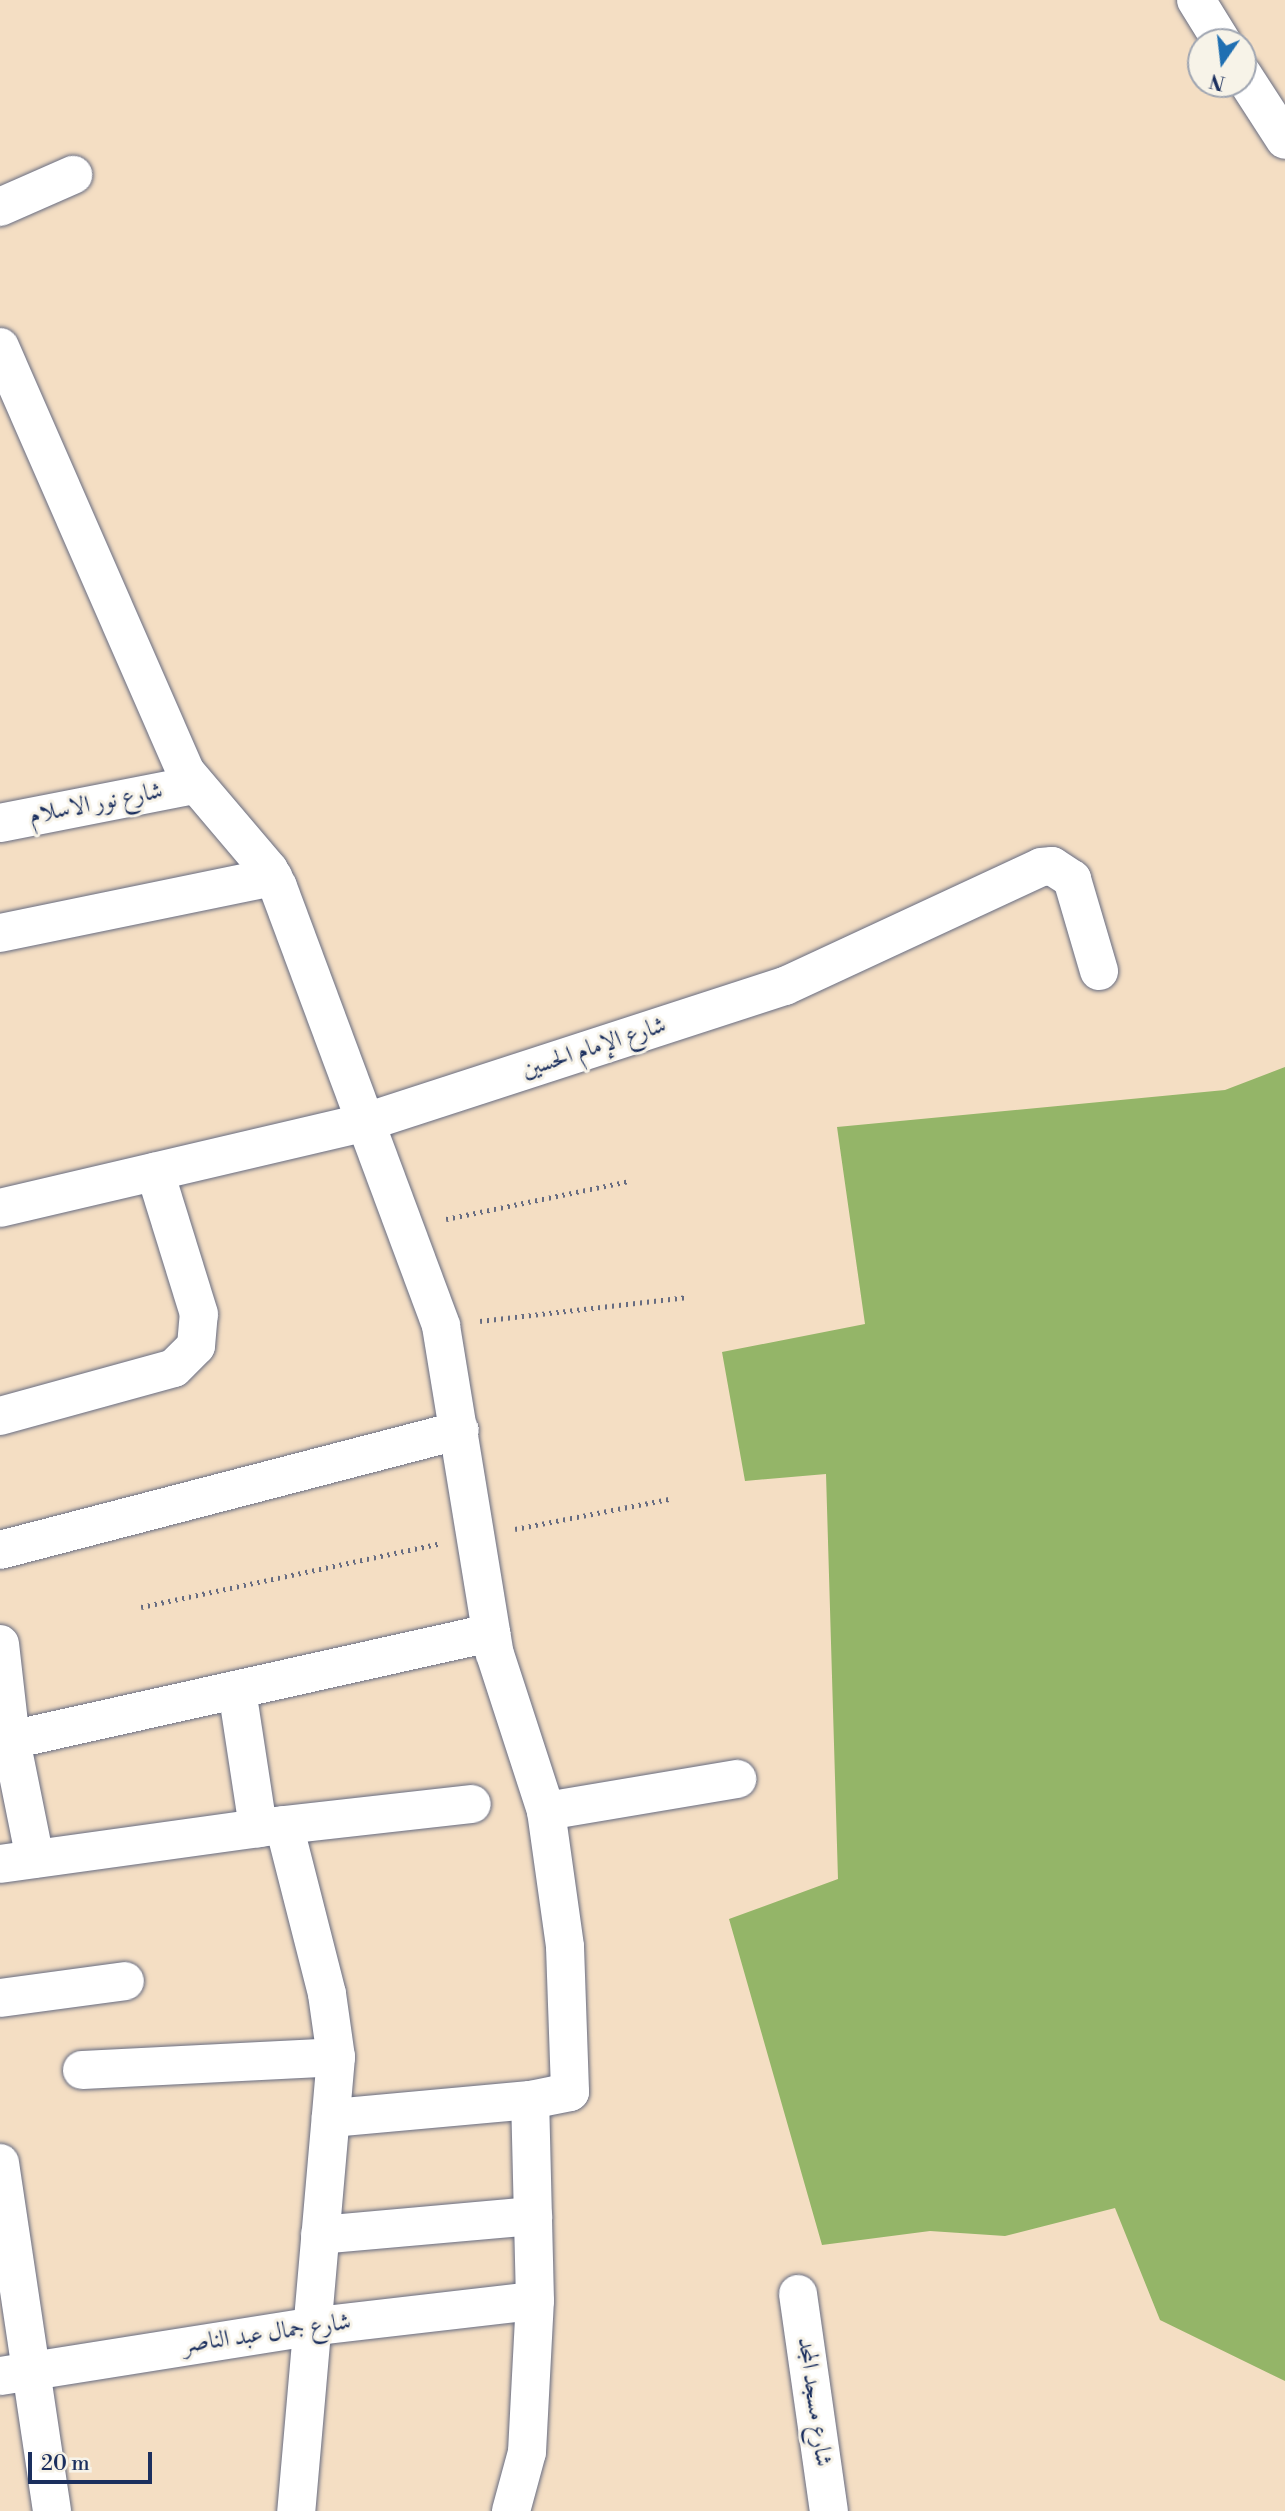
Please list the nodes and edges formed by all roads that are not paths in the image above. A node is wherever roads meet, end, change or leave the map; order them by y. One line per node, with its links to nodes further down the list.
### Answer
1 (1196, 0): 2 (street)
2 (1214, 28)
3 (1257, 95): 4 (street)
4 (1281, 128)
5 (73, 175): 6 (street)
6 (0, 207)
7 (0, 347): 8 (street)
8 (193, 785): 9 (street, شارع نور الاسلام); 10 (street)
9 (2, 818)
10 (274, 877): 11 (street); 13 (street)
11 (0, 933)
12 (1099, 971): 13 (street, شارع الإمام الحسين)
13 (363, 1123): 14 (street, شارع الإمام الحسين); 17 (street)
14 (155, 1172): 15 (street, شارع الإمام الحسين); 16 (street)
15 (0, 1208)
16 (0, 1416)
17 (460, 1430): 18 (street); 19 (street)
18 (0, 1549)
19 (491, 1633): 21 (street); 25 (street)
20 (0, 1644): 22 (street)
21 (237, 1690): 22 (street); 26 (street)
22 (11, 1740): 27 (street)
23 (737, 1779): 25 (street)
24 (471, 1804): 26 (street)
25 (546, 1811): 32 (street)
26 (271, 1826): 27 (street); 30 (street)
27 (18, 1862)
28 (125, 1981): 29 (street)
29 (0, 1998)
30 (336, 2057): 31 (street); 33 (street)
31 (82, 2070)
32 (530, 2100): 33 (street); 35 (street)
33 (331, 2118): 36 (street)
34 (0, 2163): 40 (street)
35 (533, 2216): 36 (street); 38 (street)
36 (320, 2235): 39 (street)
37 (798, 2294): 44 (street, شارع مسجد المجد)
38 (535, 2301): 39 (street, شارع جمال عبد الناصر); 43 (street)
39 (309, 2326): 40 (street, شارع جمال عبد الناصر); 42 (street)
40 (17, 2372): 41 (street)
41 (52, 2511)
42 (296, 2511)
43 (510, 2511)
44 (829, 2511)

